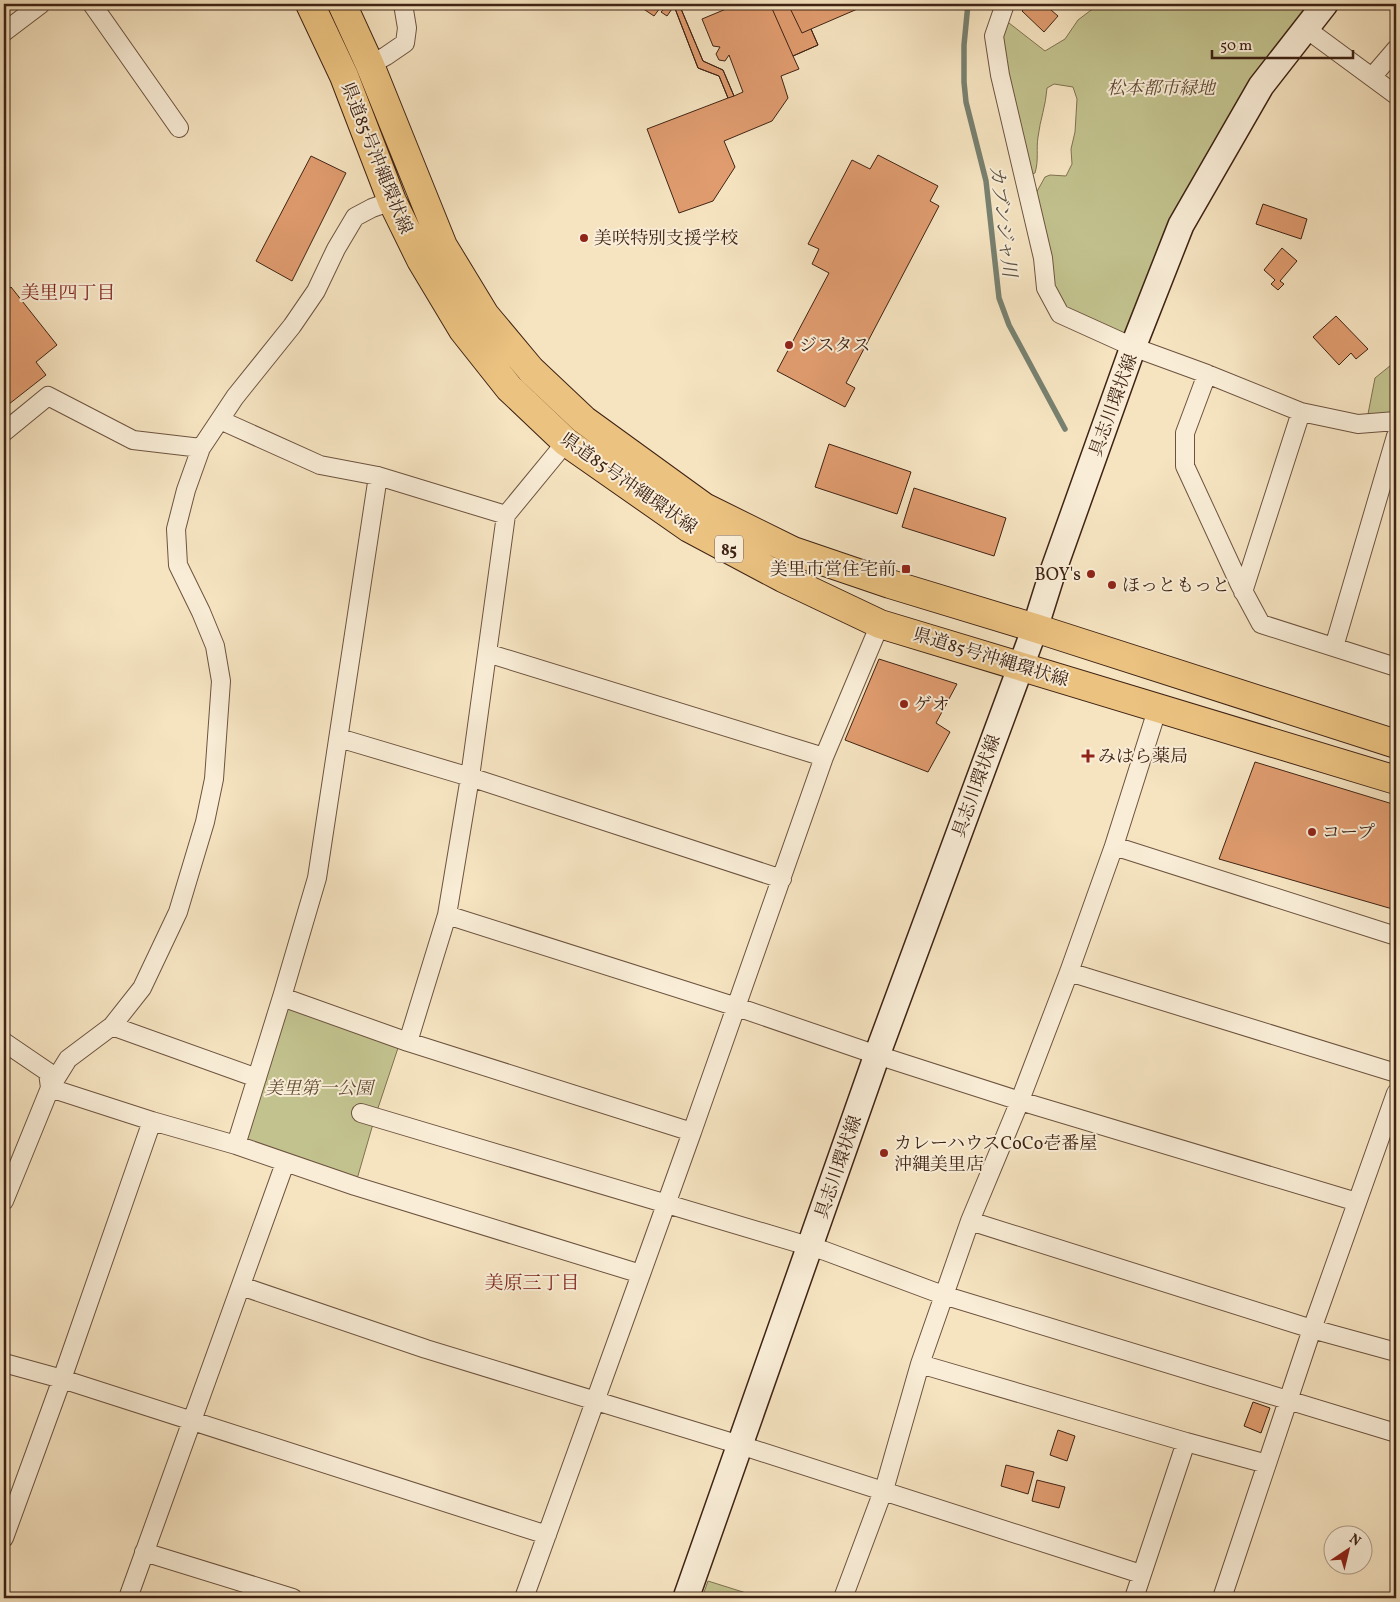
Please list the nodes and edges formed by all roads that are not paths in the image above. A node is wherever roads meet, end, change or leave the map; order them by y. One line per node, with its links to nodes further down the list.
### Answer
1 (41, 4): 9 (street)
2 (92, 4): 14 (street)
3 (310, 4): 15 (main road, 県道85号沖縄環状線 / 85)
4 (342, 4): 11 (main road, 県道85号沖縄環状線 / 85)
5 (404, 4): 11 (street)
6 (1005, 4): 16 (street)
7 (1325, 4): 8 (main road, 具志川環状線)
8 (1305, 28): 12 (street); 16 (main road, 具志川環状線)
9 (4, 32)
10 (1396, 49): 12 (street)
11 (370, 65): 29 (main road, 県道85号沖縄環状線 / 85)
12 (1372, 77): 13 (street)
13 (1396, 95)
14 (179, 128)
15 (392, 201): 19 (street); 23 (main road, 県道85号沖縄環状線 / 85)
16 (1133, 347): 17 (street); 29 (main road, 具志川環状線)
17 (1207, 374): 18 (street); 27 (street)
18 (1301, 412): 20 (street); 27 (street)
19 (220, 420): 24 (street); 25 (street)
20 (1396, 421)
21 (5, 428): 24 (street)
22 (1396, 436): 30 (street)
23 (566, 442): 26 (street); 28 (main road, 県道85号沖縄環状線 / 85)
24 (201, 448): 47 (street)
25 (378, 476): 26 (street); 35 (street)
26 (506, 515): 31 (street)
27 (1244, 592): 30 (street)
28 (880, 624): 32 (main road, 県道85号沖縄環状線 / 85); 37 (street)
29 (1036, 628): 32 (main road, 具志川環状線); 36 (main road, 県道85号沖縄環状線 / 85)
30 (1334, 647): 33 (street)
31 (487, 653): 37 (street); 38 (street)
32 (1020, 666): 34 (main road, 県道85号沖縄環状線 / 85); 50 (main road, 具志川環状線)
33 (1396, 667)
34 (1158, 707): 39 (main road, 県道85号沖縄環状線 / 85); 40 (street)
35 (339, 738): 38 (street); 45 (street)
36 (1396, 744)
37 (824, 757): 41 (street)
38 (470, 777): 41 (street); 42 (street)
39 (1396, 780)
40 (1114, 846): 43 (street); 44 (street)
41 (782, 879): 46 (street)
42 (447, 915): 46 (street); 49 (street)
43 (1396, 936)
44 (1069, 972): 51 (street); 55 (street)
45 (282, 997): 49 (street); 52 (street)
46 (737, 1007): 50 (street); 58 (street)
47 (112, 1026): 52 (street); 53 (street)
48 (4, 1042): 53 (street)
49 (408, 1042): 58 (street)
50 (877, 1055): 55 (street); 65 (main road, 具志川環状線)
51 (1396, 1073)
52 (257, 1078): 59 (street)
53 (50, 1088): 57 (street); 61 (street)
54 (1396, 1094): 62 (street)
55 (1020, 1101): 62 (street); 64 (street)
56 (362, 1113): 63 (street)
57 (152, 1121): 59 (street); 73 (street)
58 (692, 1132): 63 (street)
59 (236, 1145): 60 (street)
60 (285, 1163): 66 (street); 67 (street)
61 (4, 1201)
62 (1357, 1202): 69 (street)
63 (666, 1204): 65 (street); 66 (street)
64 (970, 1222): 68 (street); 69 (street)
65 (810, 1246): 68 (street); 79 (main road, 具志川環状線)
66 (641, 1274): 75 (street)
67 (241, 1286): 75 (street); 76 (street)
68 (943, 1295): 72 (street); 74 (street)
69 (1312, 1329): 70 (street); 74 (street)
70 (1396, 1352)
71 (4, 1363): 73 (street)
72 (920, 1364): 78 (street); 81 (street)
73 (62, 1379): 76 (street); 83 (street)
74 (1288, 1399): 77 (street); 80 (street)
75 (595, 1401): 79 (street); 82 (street)
76 (191, 1421): 82 (street); 84 (street)
77 (1396, 1433)
78 (1186, 1442): 80 (street); 85 (street)
79 (740, 1445): 81 (street); 89 (main road, 具志川環状線)
80 (1267, 1464): 92 (street)
81 (883, 1491): 85 (street); 90 (street)
82 (547, 1535): 88 (street)
83 (4, 1538)
84 (144, 1552): 86 (street); 87 (street)
85 (1141, 1574): 91 (street)
86 (128, 1598)
87 (293, 1598)
88 (524, 1598)
89 (686, 1598)
90 (843, 1598)
91 (1134, 1598)
92 (1222, 1598)

